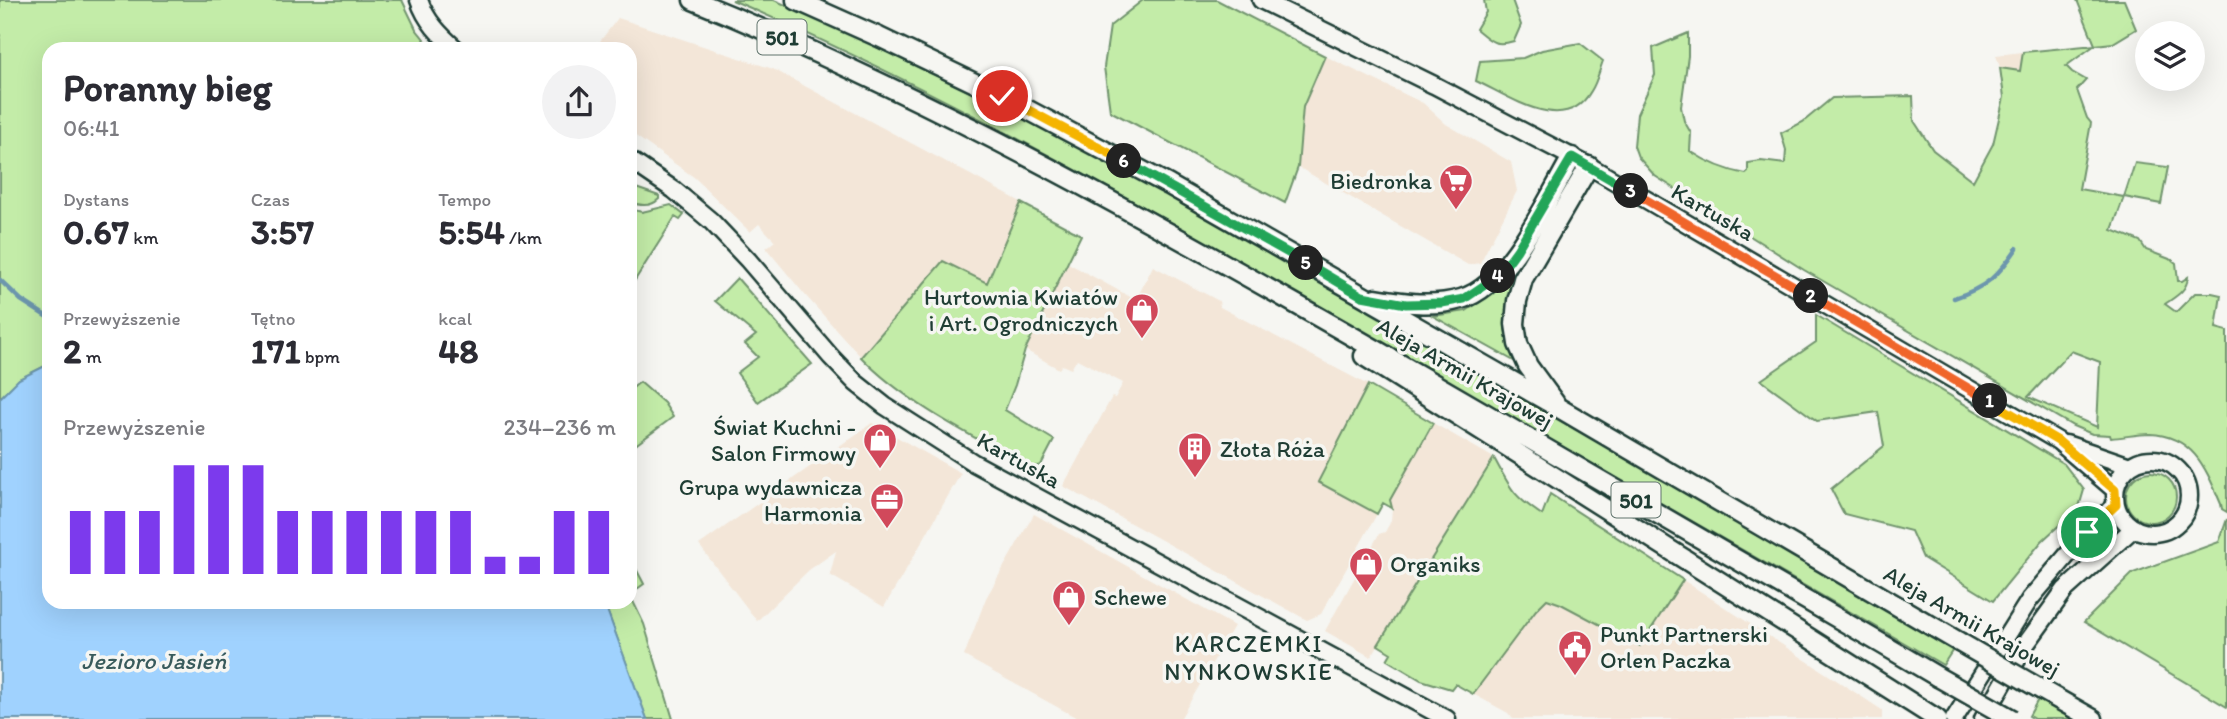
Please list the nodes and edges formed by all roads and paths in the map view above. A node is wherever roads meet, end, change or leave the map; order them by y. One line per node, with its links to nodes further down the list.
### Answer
1 (419, 0): 5 (street)
2 (693, 0): 10 (main road, Aleja Armii Krajowej / 501)
3 (796, 0): 9 (main road, Aleja Armii Krajowej / 501)
4 (1261, 0): 6 (street, Kartuska)
5 (449, 42)
6 (1572, 157): 8 (street, Kartuska); 9 (main road)
7 (637, 165): 17 (street, Kartuska)
8 (1589, 166): 11 (main road); 12 (street, Kartuska)
9 (1362, 296): 11 (main road, Aleja Armii Krajowej / 501)
10 (1333, 325): 16 (main road); 21 (main road, Aleja Armii Krajowej / 501, bridge)
11 (1559, 408): 22 (main road, Aleja Armii Krajowej / 501, bridge)
12 (2058, 441): 13 (street, Kartuska); 14 (street, Kartuska)
13 (2130, 466): 14 (street); 15 (street)
14 (2116, 497): 15 (street); 19 (street)
15 (2134, 528): 20 (street)
16 (1920, 713): 18 (main road)
17 (1447, 719)
18 (1937, 719)
19 (1954, 719)
20 (1983, 719)
21 (2012, 719)
22 (2093, 719)

